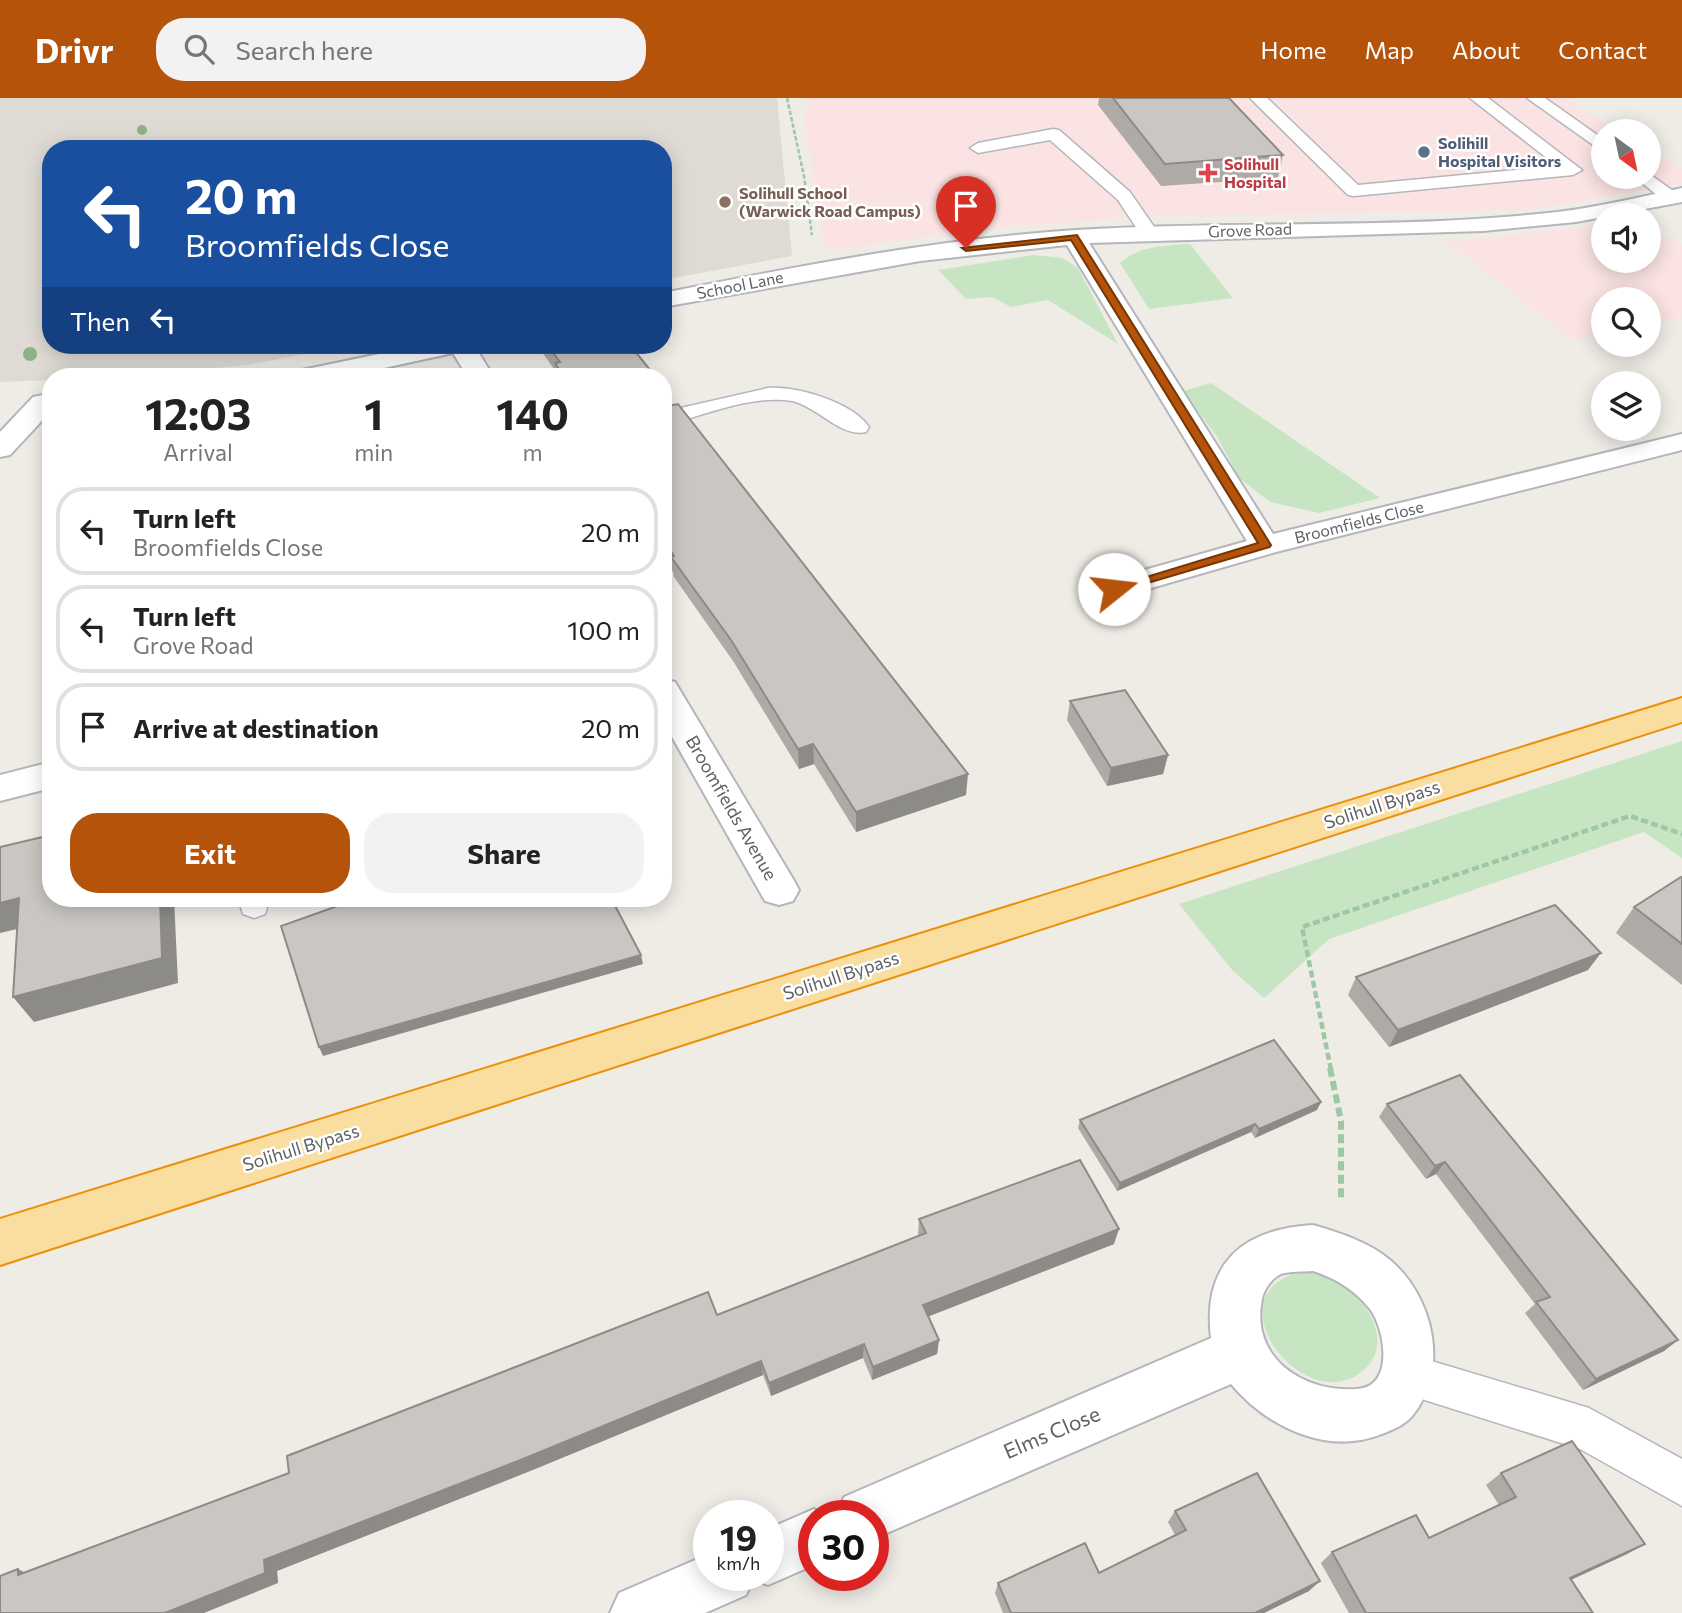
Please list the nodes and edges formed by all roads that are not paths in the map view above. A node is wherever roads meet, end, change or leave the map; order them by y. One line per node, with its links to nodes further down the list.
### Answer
1 (1258, 98): 2 (lane)
2 (1478, 98)
3 (1535, 98): 4 (lane)
4 (1591, 138)
5 (978, 148): 7 (lane)
6 (1676, 196): 7 (street, Grove Road)
7 (1150, 234): 8 (street, Grove Road)
8 (1074, 237): 9 (street, Grove Road); 21 (street)
9 (817, 270): 10 (street, School Lane)
10 (672, 298)
11 (416, 354): 12 (street)
12 (349, 368)
13 (11, 402): 14 (street)
14 (42, 402)
15 (42, 407): 20 (street)
16 (672, 417): 17 (lane)
17 (858, 427)
18 (1661, 428): 19 (street, Broomfields Close)
19 (1682, 442): 21 (street, Broomfields Close)
20 (0, 449)
21 (1265, 545): 22 (street, Broomfields Close)
22 (1114, 589)
23 (672, 706): 27 (street, Broomfields Avenue)
24 (1682, 710): 28 (highway, Solihull Bypass)
25 (42, 777): 26 (street)
26 (0, 788)
27 (779, 890)
28 (0, 1242)
29 (1243, 1355): 30 (street); 30 (street); 32 (street, Elms Close)
30 (1408, 1375): 31 (lane)
31 (1682, 1484)
32 (889, 1505)
33 (693, 1589): 34 (street)
34 (639, 1613)

